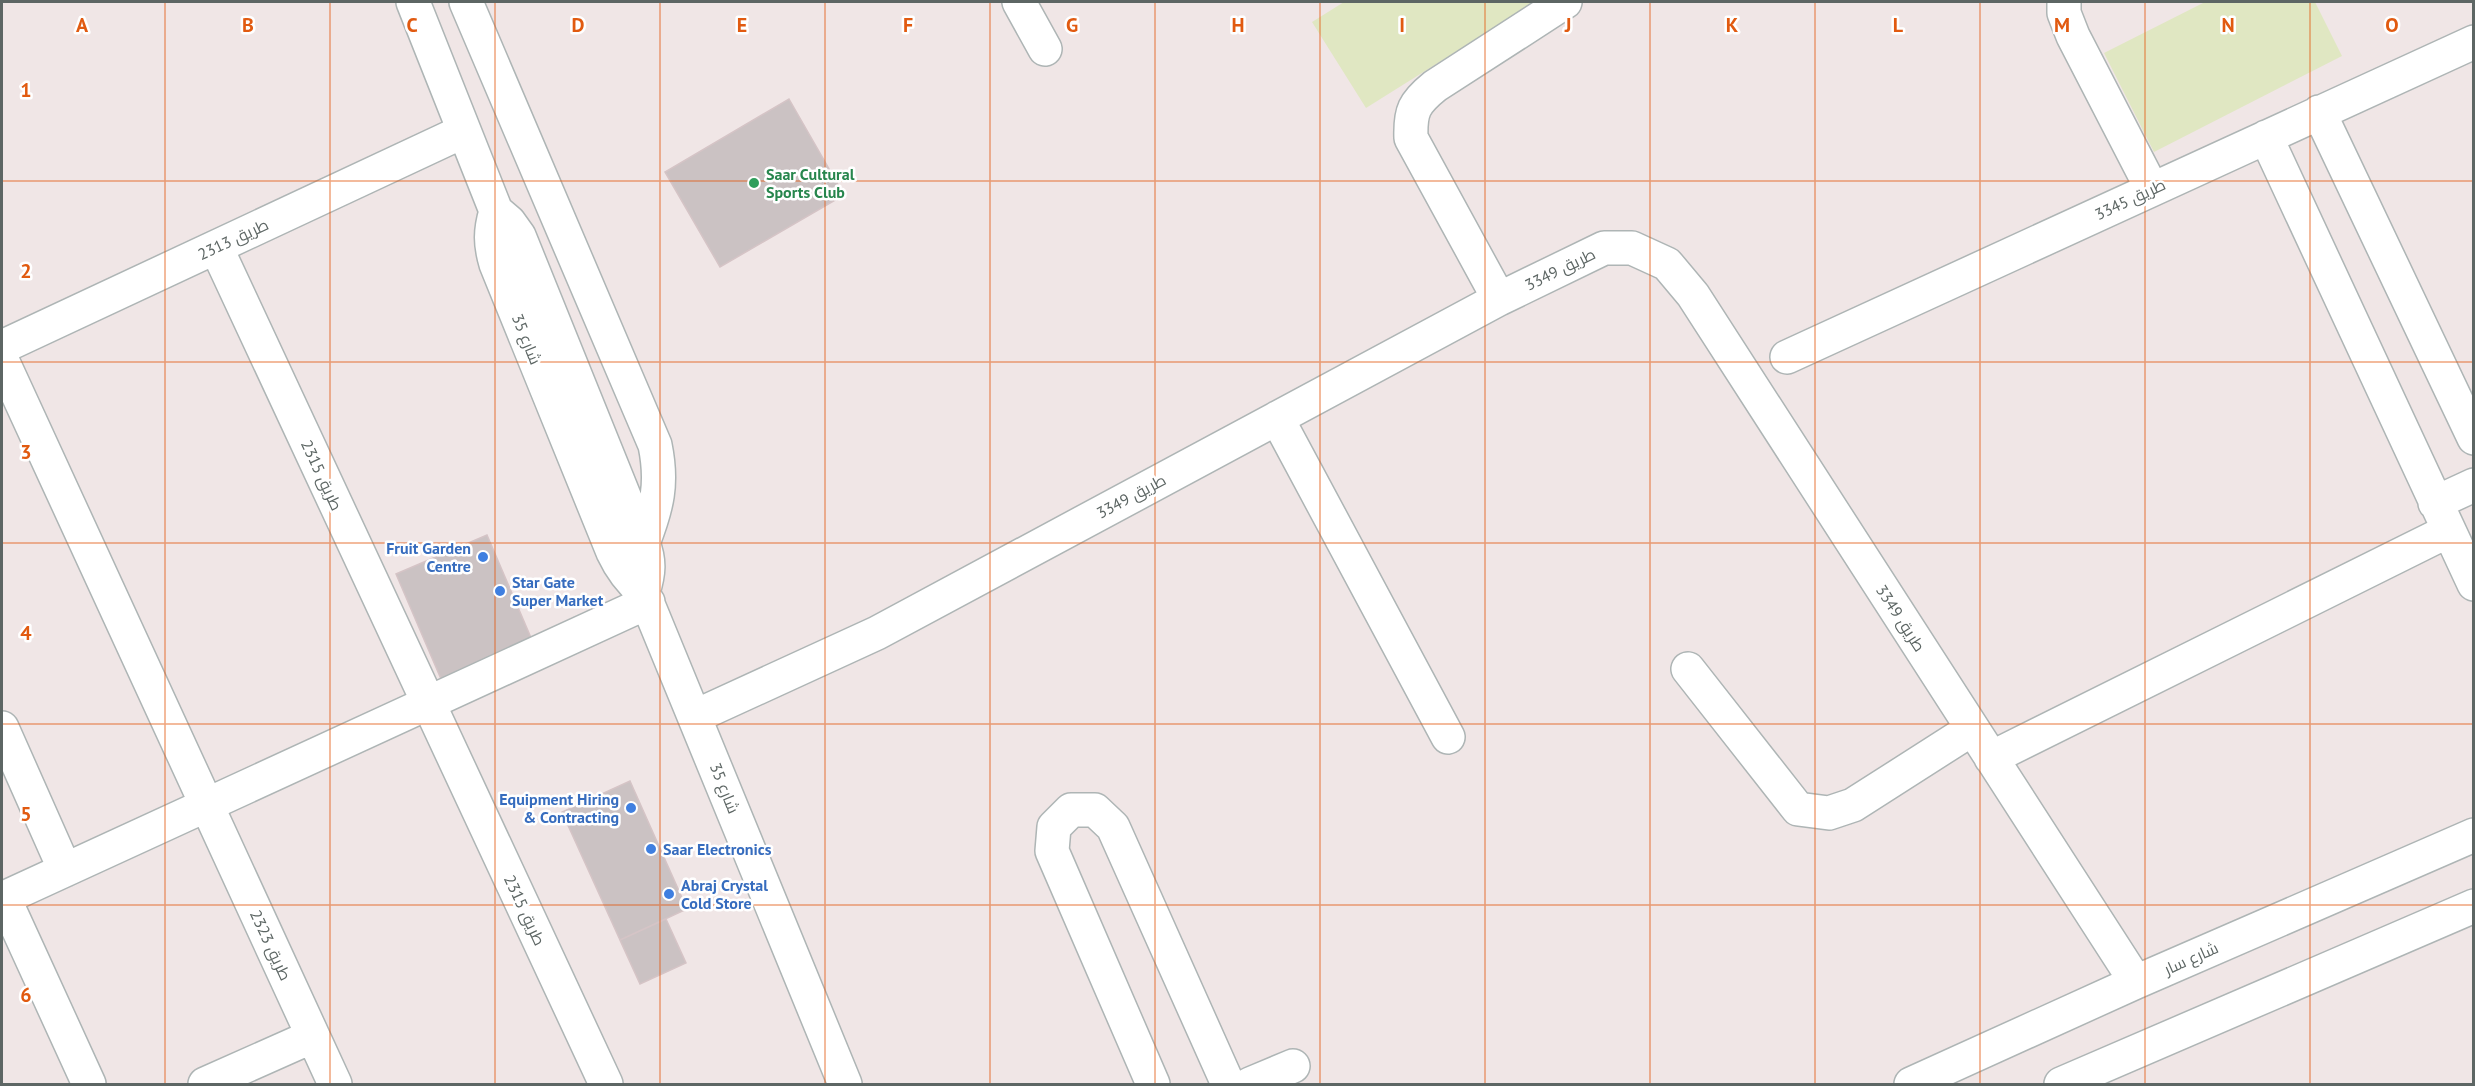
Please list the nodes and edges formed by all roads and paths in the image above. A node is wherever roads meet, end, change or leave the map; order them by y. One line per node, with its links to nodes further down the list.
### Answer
1 (413, 2): 9 (street, شارع 35)
2 (466, 2): 21 (street)
3 (1019, 2): 7 (street)
4 (1565, 2): 14 (street)
5 (2064, 2): 11 (street)
6 (2474, 42): 8 (street, طريق 3345)
7 (1045, 49)
8 (2319, 112): 10 (street, طريق 3345); 19 (street)
9 (464, 131): 12 (street, شارع 35); 13 (street, طريق 2313)
10 (2266, 137): 11 (street, طريق 3345); 22 (street)
11 (2152, 189): 16 (street, طريق 3345)
12 (496, 211): 21 (street, شارع 35); 23 (street, شارع 35)
13 (216, 247): 15 (street, طريق 2313); 25 (street, طريق 2315)
14 (1499, 298): 18 (street, طريق 3349); 28 (street, طريق 3349)
15 (2, 347)
16 (1787, 357)
17 (2, 360): 31 (street, طريق 2323)
18 (1277, 418): 26 (street, طريق 3349); 29 (street)
19 (2474, 438)
20 (2474, 485): 22 (street)
21 (644, 543): 23 (street, شارع 35)
22 (2458, 546): 30 (street)
23 (646, 597): 25 (street); 26 (street, شارع 35)
24 (1688, 669): 28 (street)
25 (428, 703): 31 (street); 42 (street, طريق 2315)
26 (696, 716): 43 (street, شارع 35)
27 (2, 728): 33 (street)
28 (1972, 729): 30 (street, طريق 3349)
29 (1448, 737)
30 (1991, 758): 36 (street, طريق 3349)
31 (206, 805): 33 (street); 37 (street, طريق 2323)
32 (2474, 835): 36 (street, شارع سار)
33 (65, 870): 34 (street)
34 (3, 898): 39 (street)
35 (2474, 906): 48 (street)
36 (2136, 982): 47 (street, شارع سار)
37 (313, 1035): 40 (street); 41 (street, طريق 2323)
38 (1293, 1066): 46 (street)
39 (89, 1084)
40 (205, 1084)
41 (335, 1084)
42 (606, 1084)
43 (845, 1084)
44 (1154, 1084): 45 (street)
45 (1228, 1084)
46 (1250, 1084)
47 (1911, 1084)
48 (2061, 1084)

